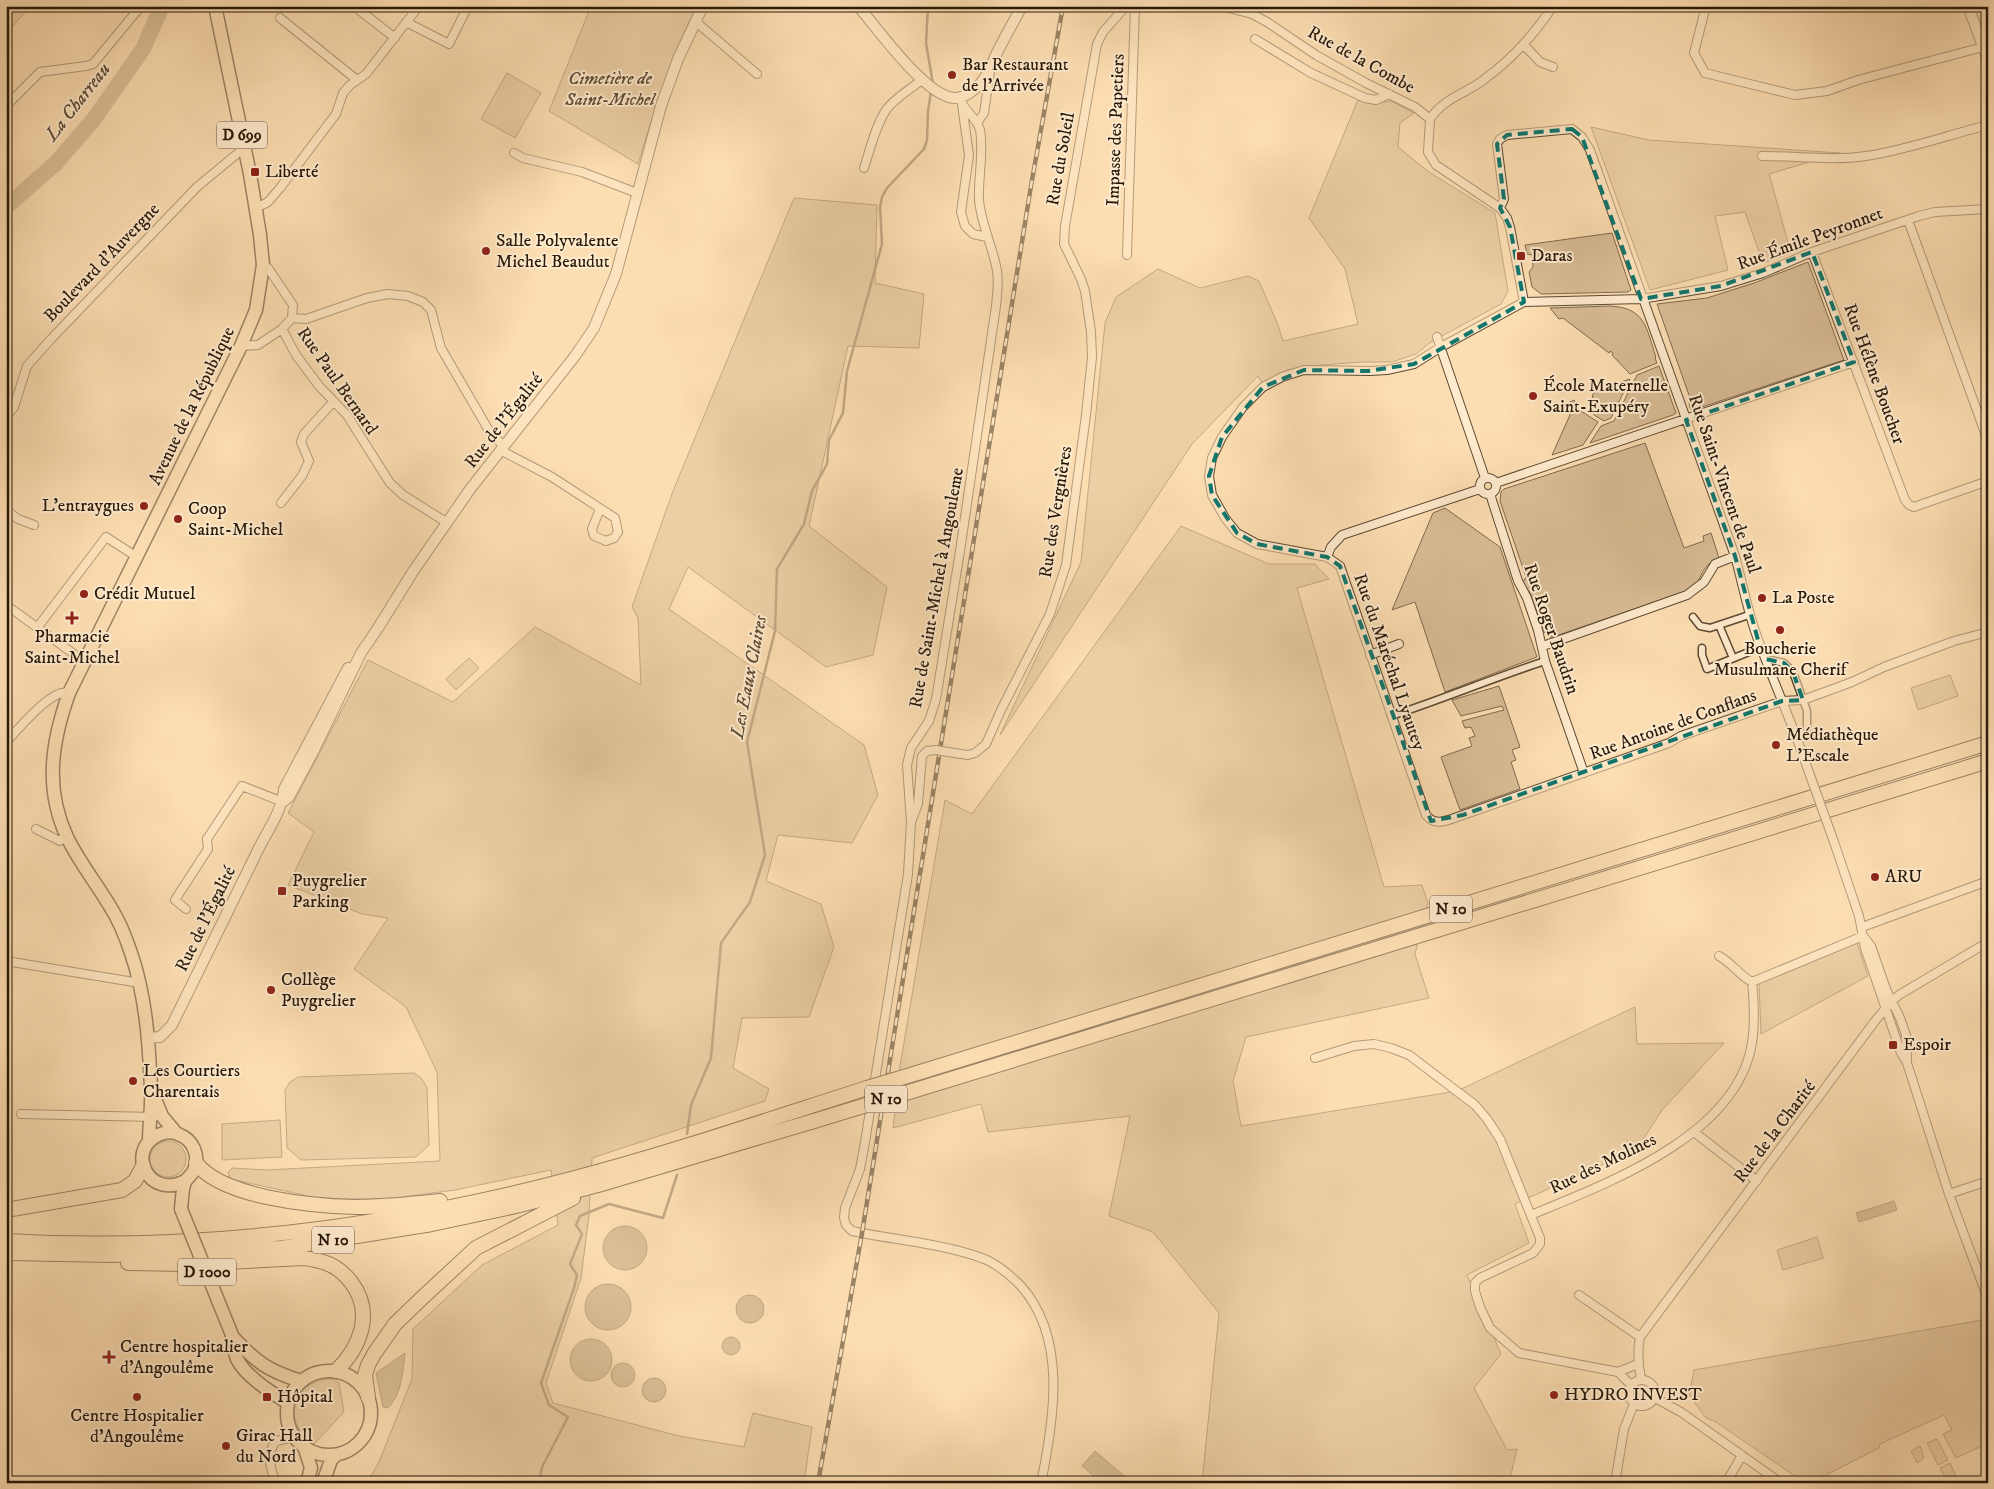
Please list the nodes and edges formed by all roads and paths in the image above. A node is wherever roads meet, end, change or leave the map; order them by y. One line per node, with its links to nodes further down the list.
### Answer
1 (141, 6): 30 (street)
2 (215, 6): 34 (main road, D 699)
3 (354, 6): 18 (street)
4 (419, 6): 17 (street)
5 (468, 6): 17 (street)
6 (703, 6): 16 (street, Rue de l'Égalité)
7 (1022, 6): 24 (street)
8 (1126, 6): 47 (street, Rue du Soleil)
9 (1135, 6): 45 (street, Impasse des Papetiers)
10 (1221, 6): 28 (street, Rue de la Combe)
11 (1553, 6): 20 (street)
12 (1706, 6): 21 (street)
13 (1968, 6): 21 (street)
14 (863, 8): 27 (street)
15 (280, 18): 26 (street)
16 (695, 21): 25 (street); 38 (street, Rue de l'Égalité)
17 (406, 22): 18 (street)
18 (395, 38): 26 (street)
19 (1255, 39): 28 (street)
20 (1524, 45): 23 (street); 31 (street)
21 (1983, 47): 22 (street)
22 (1988, 60)
23 (1553, 67)
24 (990, 69): 29 (street); 32 (street)
25 (757, 74)
26 (357, 80): 39 (street)
27 (925, 83): 29 (street); 37 (street)
28 (1389, 94): 31 (street, Rue de la Combe)
29 (961, 102): 32 (street); 43 (street)
30 (6, 106)
31 (1430, 118): 40 (street)
32 (977, 123): 43 (street, Rue de Saint-Michel à Angouleme)
33 (1988, 125): 36 (street)
34 (245, 151): 39 (main road, D 699); 57 (street, Boulevard d'Auvergne)
35 (514, 153): 38 (street)
36 (1762, 156)
37 (864, 168)
38 (637, 193): 60 (street, Rue de l'Égalité)
39 (256, 208): 46 (main road, D 699)
40 (1500, 208): 48 (street, Rue Saint-Vincent de Paul); 49 (street)
41 (1988, 209): 42 (street, Rue Émile Peyronnet)
42 (1908, 220): 44 (street, Rue Émile Peyronnet); 59 (street)
43 (987, 237): 100 (street, Rue de Saint-Michel à Angouleme)
44 (1812, 252): 48 (street, Rue Émile Peyronnet); 55 (street, Rue Hélène Boucher)
45 (1127, 255)
46 (263, 265): 50 (street, Rue Paul Bernard); 53 (main road, Avenue de la République / D 699)
47 (1076, 266): 100 (street, Rue des Vergnières, bridge)
48 (1641, 299): 49 (street); 58 (street, Rue Saint-Vincent de Paul)
49 (1524, 302): 54 (street)
50 (292, 318): 51 (street, Rue Paul Bernard); 60 (street)
51 (282, 329): 53 (street); 56 (street, Rue Paul Bernard)
52 (1438, 337): 54 (street)
53 (241, 346): 72 (main road, Avenue de la République / D 699)
54 (1441, 347): 61 (street); 73 (street)
55 (1854, 362): 58 (street); 62 (street, Rue Hélène Boucher)
56 (333, 402): 66 (street); 69 (street, Rue Paul Bernard)
57 (6, 417)
58 (1686, 420): 63 (street); 71 (street, Rue Saint-Vincent de Paul)
59 (1988, 441)
60 (502, 448): 67 (street); 69 (street, Rue de l'Égalité)
61 (1485, 478): 63 (street); 64 (street)
62 (1988, 481)
63 (1496, 483): 65 (street)
64 (1480, 489): 65 (street); 73 (street)
65 (1490, 494): 81 (street, Rue Roger Baudrin)
66 (281, 503)
67 (600, 509)
68 (6, 510): 70 (street)
69 (446, 522): 98 (street, Rue de l'Égalité)
70 (34, 525)
71 (1735, 556): 75 (street, Rue Saint-Vincent de Paul); 81 (street)
72 (137, 557): 78 (street); 88 (main road, Avenue de la République / D 699)
73 (1327, 557): 84 (street, Rue du Maréchal Lyautey)
74 (6, 605): 78 (street)
75 (1749, 615): 77 (street); 82 (street, Rue Saint-Vincent de Paul)
76 (1693, 617): 77 (street)
77 (1719, 625): 85 (street)
78 (37, 628): 88 (street)
79 (1988, 632): 90 (street, Rue Antoine de Conflans)
80 (1399, 644): 84 (street)
81 (1543, 646): 87 (street, Rue Roger Baudrin)
82 (1761, 647): 85 (street); 86 (street, Rue Saint-Vincent de Paul)
83 (1702, 648): 85 (street)
84 (1370, 655): 92 (street, Rue du Maréchal Lyautey)
85 (1733, 658)
86 (1766, 659): 90 (street); 91 (street, Rue Saint-Vincent de Paul)
87 (1545, 661): 92 (street); 97 (street, Rue Roger Baudrin)
88 (84, 662): 89 (main road, Avenue de la République / D 699)
89 (69, 693): 94 (street); 102 (main road, Avenue de la République / D 699)
90 (1803, 700): 91 (street, Rue Antoine de Conflans); 93 (street)
91 (1782, 701): 97 (street, Rue Antoine de Conflans); 105 (street, Rue Saint-Vincent de Paul, bridge)
92 (1391, 716): 99 (street, Rue du Maréchal Lyautey)
93 (1807, 728)
94 (6, 742)
95 (1988, 743): 130 (highway, N 10, bridge)
96 (1988, 761): 127 (highway, N 10, bridge)
97 (1584, 773): 99 (street, Rue Antoine de Conflans)
98 (283, 802): 104 (street); 114 (street, Rue de l'Égalité)
99 (1426, 815)
100 (911, 822): 158 (street, Rue de Saint-Michel à Angouleme)
101 (36, 829): 102 (street)
102 (67, 836): 111 (main road, Avenue de la République / D 699)
103 (1988, 881): 105 (street)
104 (186, 908)
105 (1862, 927): 106 (street, Rue Saint-Vincent de Paul)
106 (1864, 936): 110 (street); 112 (street); 113 (street)
107 (1988, 942): 112 (street, Rue de la Charité)
108 (1718, 956): 110 (street)
109 (6, 960): 111 (street)
110 (1752, 982): 119 (street, Rue des Molines)
111 (140, 983): 114 (main road, Avenue de la République / D 699)
112 (1892, 1001): 113 (street, Rue de la Charité); 116 (street)
113 (1886, 1007): 116 (street); 125 (street, Rue de la Charité)
114 (148, 1038): 118 (main road, Avenue de la République / D 699)
115 (1316, 1058): 133 (street)
116 (1907, 1063): 129 (street)
117 (21, 1114): 118 (street)
118 (156, 1116): 120 (main road, Avenue de la République); 121 (main road, Avenue de la République)
119 (1694, 1132): 125 (street); 133 (street, Rue des Molines)
120 (176, 1133): 121 (main road); 122 (main road)
121 (149, 1142): 123 (main road)
122 (196, 1163): 124 (main road); 130 (highway)
123 (143, 1166): 128 (main road); 132 (highway)
124 (185, 1181): 128 (main road); 131 (main road)
125 (1757, 1181): 140 (street, Rue de la Charité)
126 (1988, 1181): 129 (street)
127 (598, 1185): 136 (highway, N 10); 147 (highway)
128 (165, 1186): 131 (main road, D 1000)
129 (1949, 1194): 138 (street)
130 (455, 1206): 134 (highway, N 10)
131 (181, 1209): 139 (main road, D 1000, bridge)
132 (6, 1210)
133 (1531, 1215): 143 (street)
134 (6, 1241)
135 (6, 1253): 136 (highway, N 10)
136 (62, 1255): 142 (highway)
137 (1579, 1295): 140 (street)
138 (1988, 1298)
139 (232, 1336): 145 (main road, D 1000); 149 (main road, D 1000)
140 (1640, 1337): 141 (street)
141 (1638, 1364): 143 (street); 144 (street)
142 (336, 1372): 145 (main road); 147 (main road)
143 (1618, 1372): 146 (street)
144 (1641, 1379): 146 (street); 148 (street)
145 (301, 1381): 149 (main road)
146 (1631, 1385): 150 (street)
147 (368, 1397): 153 (main road)
148 (1655, 1398): 150 (street); 154 (street)
149 (288, 1403): 151 (main road)
150 (1634, 1404): 159 (street)
151 (294, 1437): 152 (main road); 155 (street)
152 (305, 1449): 153 (main road); 156 (main road)
153 (336, 1455): 157 (main road)
154 (1742, 1455): 160 (street); 161 (street)
155 (276, 1483)
156 (307, 1483)
157 (323, 1483)
158 (1042, 1483)
159 (1614, 1483)
160 (1726, 1483)
161 (1781, 1483)

